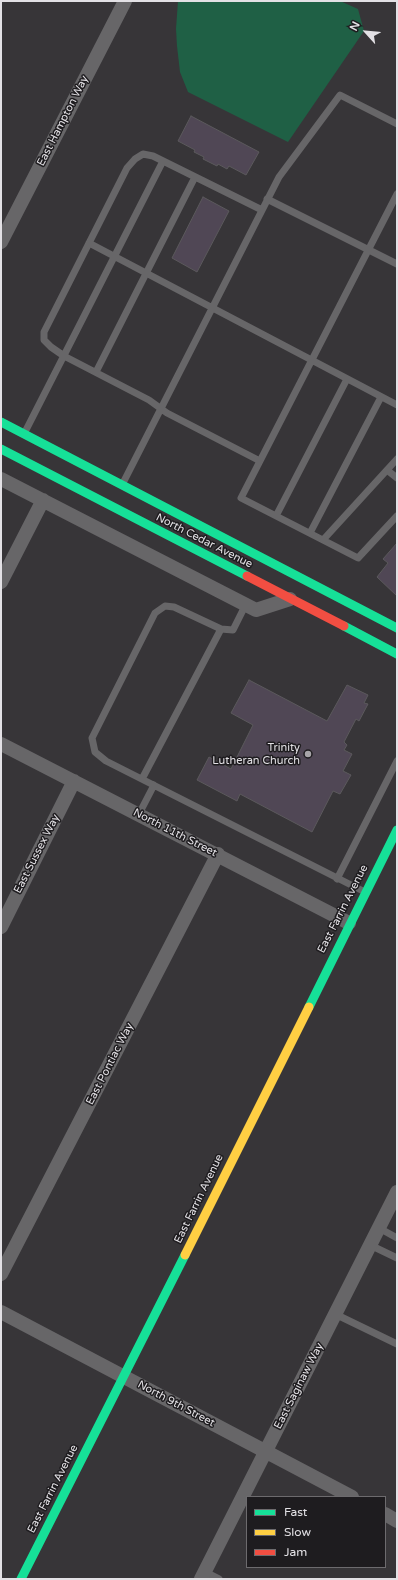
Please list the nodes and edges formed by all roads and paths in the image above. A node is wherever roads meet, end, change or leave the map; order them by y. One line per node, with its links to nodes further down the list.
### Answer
1 (125, 1): 8 (street, East Hampton Way)
2 (397, 124): 6 (lane)
3 (164, 161): 4 (lane); 9 (lane); 11 (lane)
4 (195, 177): 7 (lane); 13 (lane)
5 (397, 194): 10 (lane)
6 (267, 199): 7 (lane); 10 (lane)
7 (262, 210): 14 (lane)
8 (1, 242)
9 (89, 243): 11 (lane); 15 (lane)
10 (368, 250): 12 (lane); 16 (lane)
11 (115, 257): 13 (lane); 15 (lane)
12 (397, 264)
13 (146, 273): 14 (lane); 17 (lane)
14 (212, 308): 16 (lane); 21 (lane)
15 (64, 356): 17 (lane); 23 (lane)
16 (312, 361): 18 (lane); 26 (lane)
17 (96, 372): 21 (lane)
18 (347, 379): 19 (lane); 32 (lane)
19 (381, 397): 20 (lane); 34 (lane)
20 (397, 405)
21 (160, 408): 26 (lane); 30 (lane)
22 (1, 422): 23 (main road, North Cedar Avenue)
23 (24, 434): 30 (main road, North Cedar Avenue)
24 (1, 448): 37 (main road, North Cedar Avenue)
25 (397, 459): 27 (lane)
26 (260, 461): 32 (lane)
27 (388, 470): 28 (lane); 35 (lane)
28 (397, 478)
29 (1, 479): 31 (street)
30 (122, 485): 39 (main road, North Cedar Avenue)
31 (42, 500): 36 (street); 38 (street)
32 (276, 516): 34 (lane)
33 (397, 516): 35 (lane)
34 (310, 533): 35 (lane)
35 (323, 540)
36 (1, 582)
37 (296, 597): 38 (street); 41 (main road, North Cedar Avenue)
38 (251, 607): 40 (lane)
39 (397, 628)
40 (221, 630): 44 (lane); 44 (lane)
41 (397, 654)
42 (1, 744): 45 (street, North 11th Street)
43 (397, 761): 51 (lane)
44 (142, 779): 46 (lane)
45 (74, 781): 47 (street, North 11th Street); 54 (street, East Sussex Way)
46 (154, 785): 47 (lane); 51 (lane)
47 (139, 814): 50 (street, North 11th Street)
48 (397, 830): 49 (main road, East Farrin Avenue)
49 (392, 850): 52 (main road, East Farrin Avenue)
50 (218, 854): 53 (street, North 11th Street); 60 (street, East Pontiac Way)
51 (337, 879): 52 (lane)
52 (365, 892): 53 (main road, East Farrin Avenue)
53 (349, 923): 64 (main road, East Farrin Avenue)
54 (1, 927)
55 (397, 1192): 56 (street, East Saginaw Way)
56 (379, 1228): 57 (lane); 58 (street, East Saginaw Way)
57 (397, 1238)
58 (370, 1245): 59 (lane); 62 (street, East Saginaw Way)
59 (397, 1258)
60 (1, 1274)
61 (1, 1312): 64 (street, North 9th Street)
62 (335, 1314): 63 (lane); 65 (street, East Saginaw Way)
63 (397, 1344)
64 (124, 1377): 65 (street, North 9th Street); 70 (main road, East Farrin Avenue)
65 (265, 1451): 66 (street, North 9th Street); 69 (street, East Saginaw Way)
66 (350, 1496)
67 (386, 1515): 68 (street)
68 (397, 1521)
69 (203, 1575): 71 (lane)
70 (21, 1579)
71 (219, 1579)

